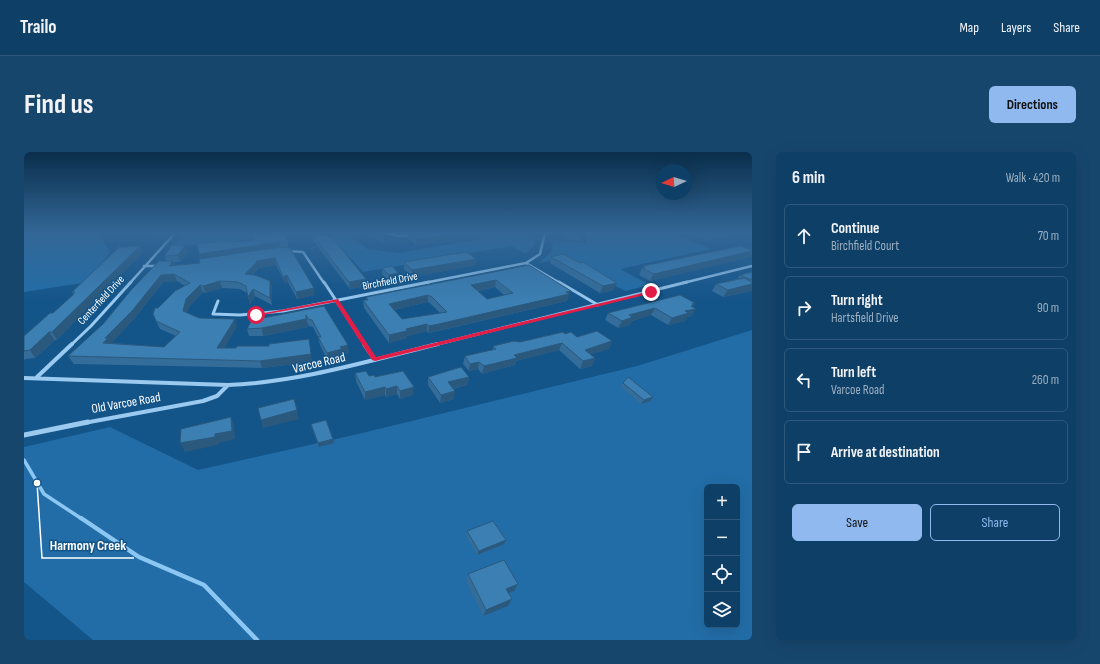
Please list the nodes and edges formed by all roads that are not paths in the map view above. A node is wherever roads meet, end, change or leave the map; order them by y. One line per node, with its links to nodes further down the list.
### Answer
1 (154, 256): 5 (street, Centerfield Drive)
2 (307, 256): 8 (street)
3 (537, 256): 4 (street, Birchfield Drive)
4 (526, 263): 8 (street, Birchfield Drive); 10 (street)
5 (144, 266): 6 (street); 12 (street, Centerfield Drive)
6 (160, 266)
7 (752, 266): 10 (street, Varcoe Road)
8 (337, 300): 9 (street, Birchfield Drive); 11 (street)
9 (218, 301)
10 (598, 305): 11 (street, Varcoe Road)
11 (375, 360): 14 (street, Varcoe Road)
12 (37, 377): 13 (street, Varcoe Road); 14 (street, Varcoe Road)
13 (24, 378)
14 (228, 385): 15 (street, Old Varcoe Road)
15 (24, 435)

